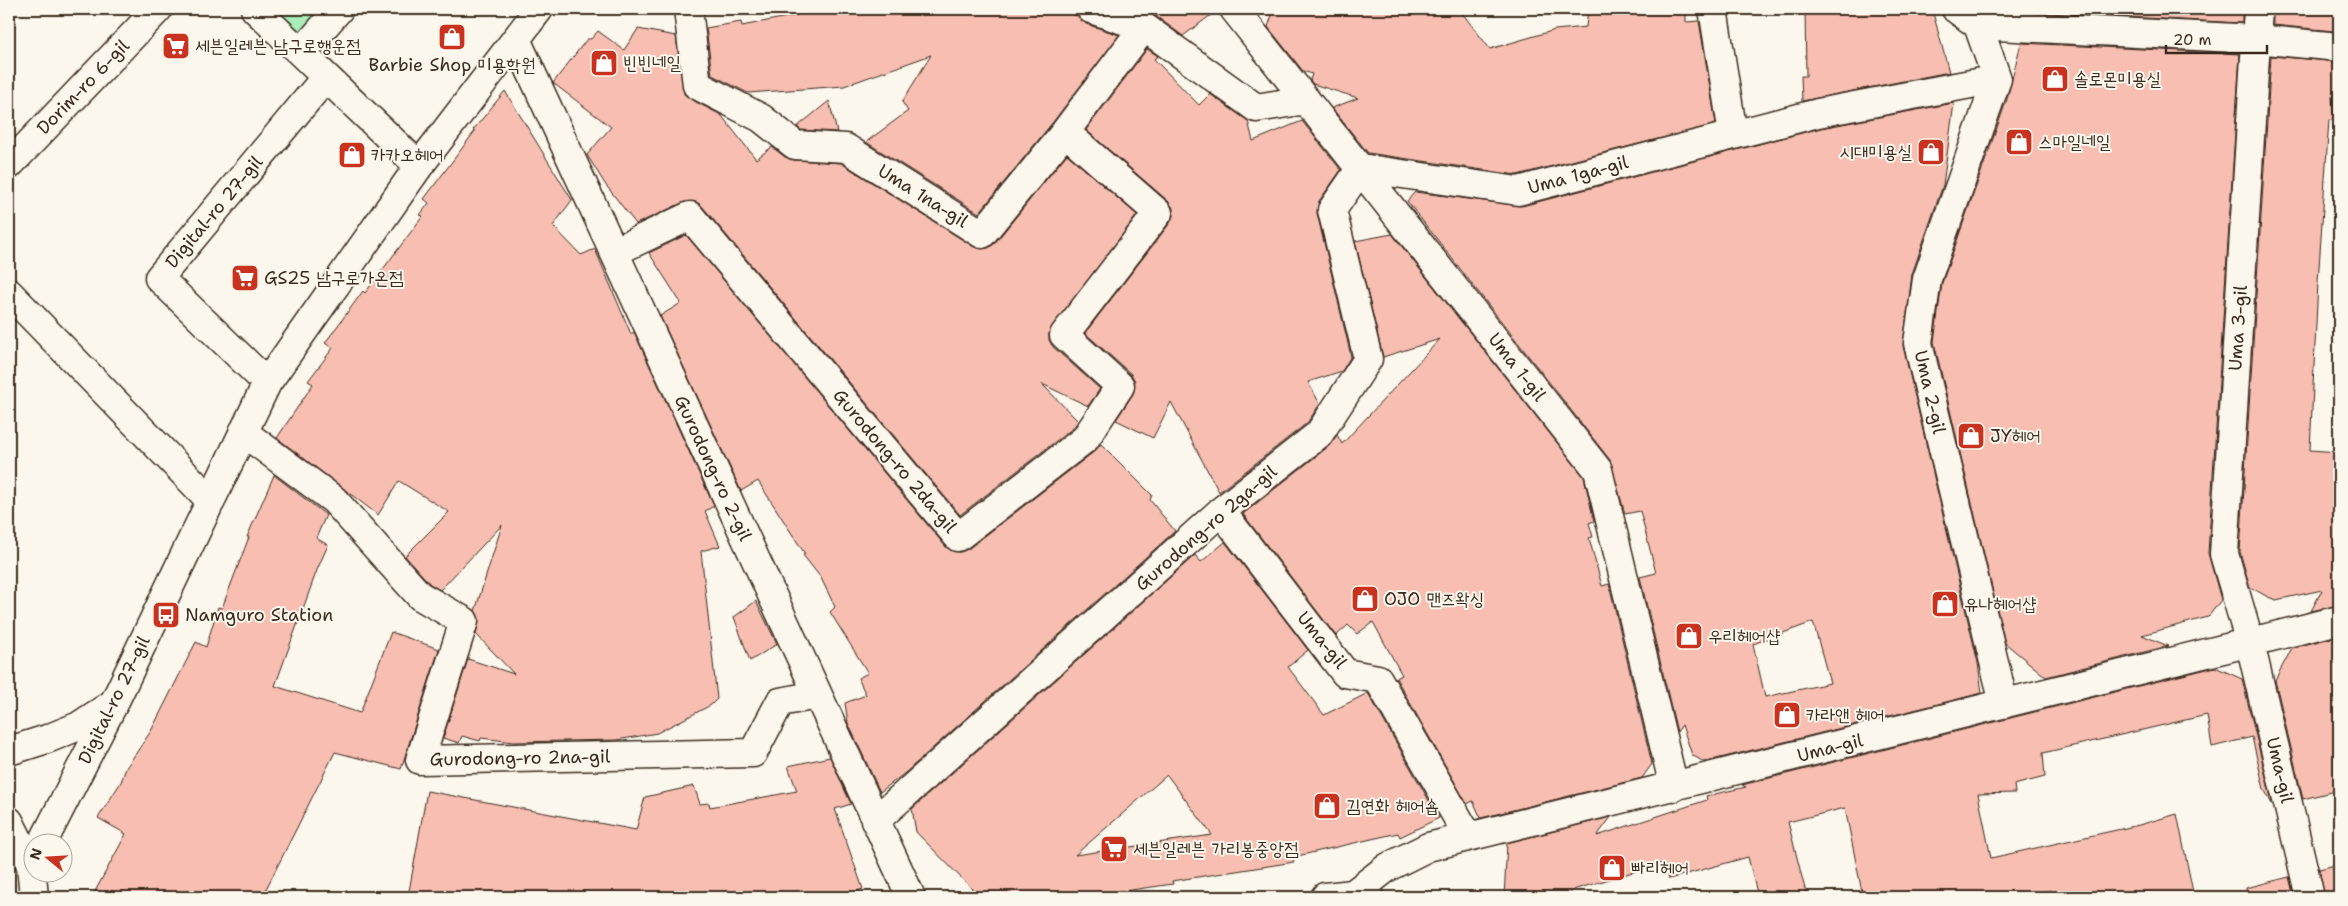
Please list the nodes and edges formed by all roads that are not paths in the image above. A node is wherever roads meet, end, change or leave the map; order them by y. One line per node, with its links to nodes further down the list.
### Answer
1 (158, 9): 22 (street, Dorim-ro 6-gil)
2 (255, 9): 16 (street)
3 (339, 9): 16 (street)
4 (539, 9): 13 (street, Digital-ro 27-gil)
5 (688, 9): 20 (street, Uma 1na-gil)
6 (1092, 9): 12 (street)
7 (1234, 9): 19 (street, Uma 1-gil)
8 (1713, 9): 21 (street)
9 (1956, 9): 11 (street)
10 (2258, 9): 14 (street, Uma 3-gil)
11 (1978, 25): 14 (street); 18 (street)
12 (1144, 27): 19 (street); 20 (street, Uma 1na-gil)
13 (516, 39): 23 (street, Digital-ro 27-gil); 25 (street, Gurodong-ro 2-gil)
14 (2256, 39): 15 (street); 32 (street, Uma 3-gil)
15 (2339, 47)
16 (301, 52): 17 (street)
17 (326, 77): 23 (street); 27 (street, Digital-ro 27-gil)
18 (1997, 79): 21 (street, Uma 1ga-gil); 35 (street, Uma 2-gil)
19 (1306, 100): 24 (street, Uma 1-gil)
20 (1065, 132): 25 (street, Gurodong-ro 2da-gil)
21 (1733, 134): 24 (street, Uma 1ga-gil)
22 (9, 165)
23 (419, 166): 27 (street, Digital-ro 27-gil)
24 (1361, 168): 30 (street, Gurodong-ro 2ga-gil); 37 (street, Uma 1-gil)
25 (614, 252): 33 (street, Gurodong-ro 2-gil)
26 (9, 293): 29 (street)
27 (267, 383): 28 (street, Digital-ro 27-gil)
28 (243, 432): 29 (street, Digital-ro 27-gil); 33 (street, Gurodong-ro 2na-gil)
29 (211, 501): 34 (street, Digital-ro 27-gil)
30 (1222, 511): 39 (street, Gurodong-ro 2ga-gil); 41 (street, Uma-gil)
31 (2339, 620): 32 (street, Uma-gil)
32 (2250, 643): 35 (street, Uma-gil); 48 (street, Uma-gil)
33 (817, 695): 39 (street, Gurodong-ro 2-gil)
34 (114, 703): 36 (street); 40 (street, Digital-ro 27-gil)
35 (2004, 704): 37 (street, Uma-gil)
36 (9, 751)
37 (1674, 787): 41 (street, Uma-gil)
38 (9, 821): 42 (street)
39 (876, 821): 46 (street, Gurodong-ro 2-gil)
40 (47, 834)
41 (1468, 836): 44 (street, Uma-gil)
42 (22, 839)
43 (34, 884): 45 (street)
44 (1361, 896): 47 (street)
45 (34, 897)
46 (911, 897)
47 (1325, 897)
48 (2310, 897)

